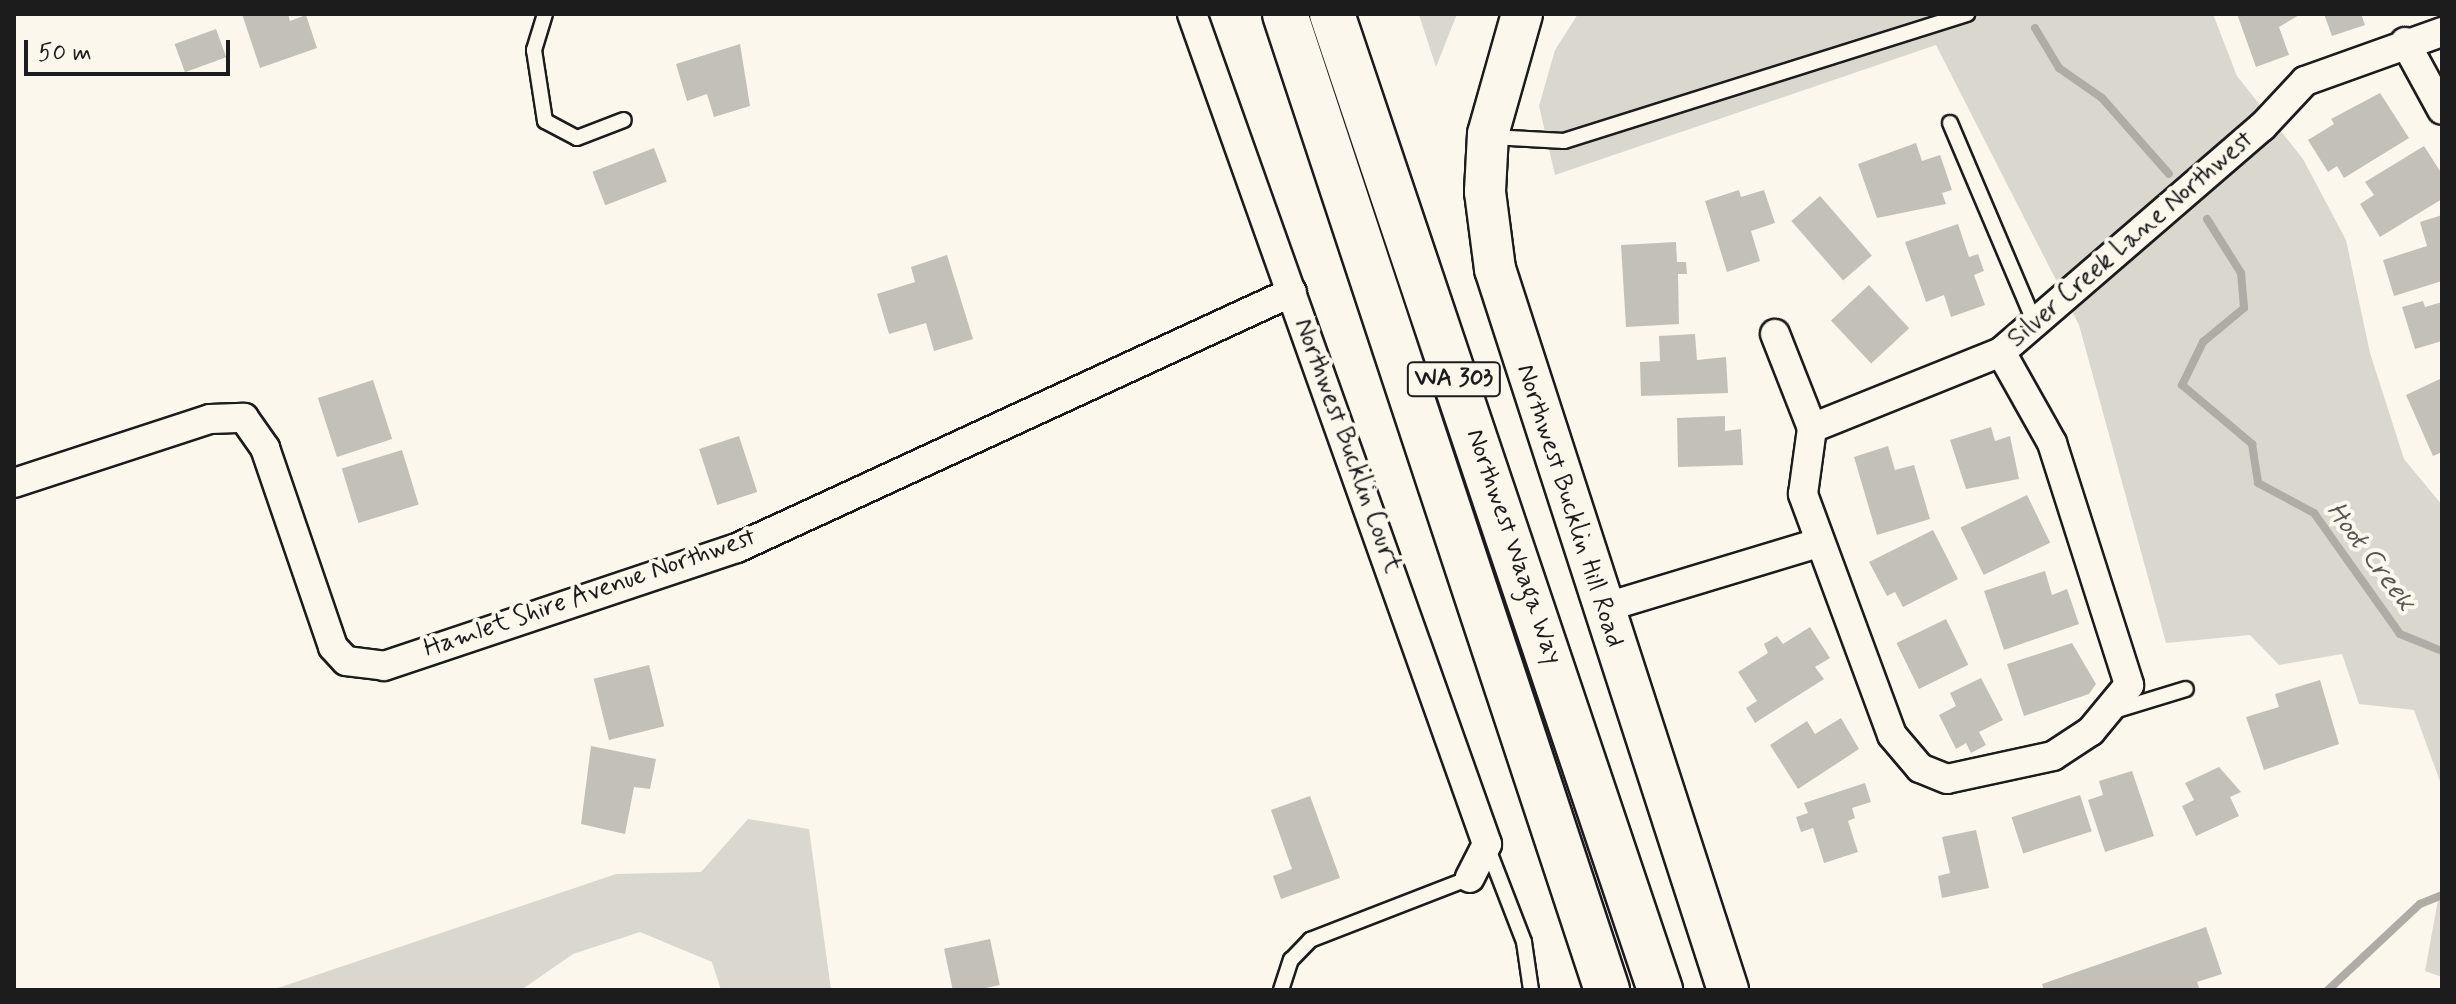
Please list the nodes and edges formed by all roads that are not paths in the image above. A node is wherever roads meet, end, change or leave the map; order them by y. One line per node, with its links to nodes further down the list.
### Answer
1 (545, 14): 11 (lane)
2 (1192, 14): 15 (street, Northwest Bucklin Court)
3 (1263, 14): 14 (highway)
4 (1285, 14): 14 (highway, Northwest Waaga Way / WA 303)
5 (1332, 14): 30 (highway, Northwest Waaga Way / WA 303)
6 (1522, 14): 13 (main road, Northwest Bucklin Hill Road)
7 (1967, 14): 13 (lane)
8 (2442, 32): 9 (street, Silver Creek Lane Northwest)
9 (2405, 42): 10 (street); 16 (street, Silver Creek Lane Northwest)
10 (2442, 110)
11 (624, 120)
12 (1950, 123): 16 (lane)
13 (1488, 136): 22 (main road, Northwest Bucklin Hill Road)
14 (1357, 229): 29 (highway, Northwest Waaga Way / WA 303)
15 (1292, 292): 20 (street, Hamlet Shire Avenue Northwest); 25 (street, Northwest Bucklin Court)
16 (2033, 319): 18 (street, Silver Creek Lane Northwest)
17 (1775, 334): 19 (street)
18 (2001, 352): 19 (street, Silver Creek Lane Northwest); 24 (street)
19 (1812, 428): 21 (street)
20 (14, 483)
21 (1818, 543): 22 (street); 24 (street)
22 (1603, 608): 31 (main road, Northwest Bucklin Hill Road)
23 (2186, 689): 24 (lane)
24 (2110, 713)
25 (1487, 844): 26 (street); 28 (lane)
26 (1470, 878): 27 (lane)
27 (1281, 990)
28 (1531, 990)
29 (1607, 990)
30 (1660, 990)
31 (1728, 990)

